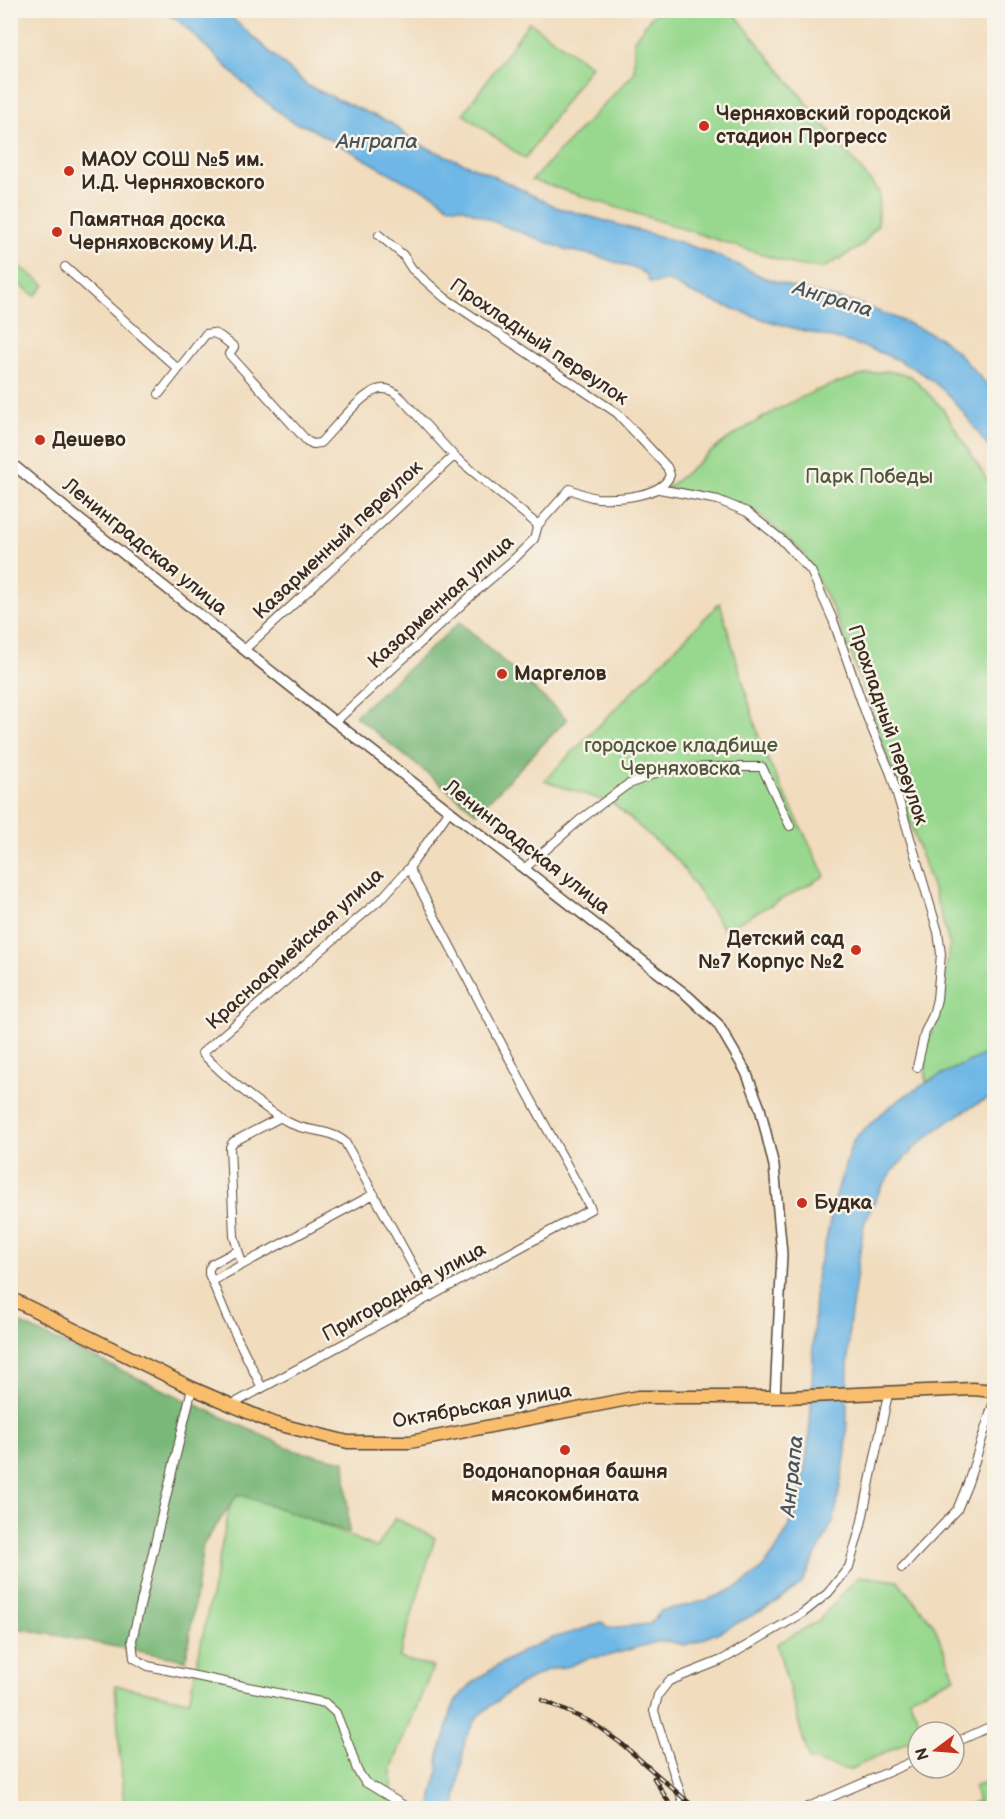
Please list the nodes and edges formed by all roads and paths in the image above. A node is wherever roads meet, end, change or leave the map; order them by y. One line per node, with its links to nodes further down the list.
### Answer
1 (379, 235): 7 (street, Прохладный переулок)
2 (64, 267): 3 (street)
3 (178, 369): 4 (street); 5 (street, Казарменная улица)
4 (159, 394)
5 (454, 456): 8 (street, Казарменная улица); 9 (street, Казарменный переулок)
6 (10, 462): 9 (street, Ленинградская улица)
7 (659, 489): 8 (street); 15 (street, Прохладный переулок)
8 (538, 525): 10 (street, Казарменная улица)
9 (244, 649): 10 (street, Ленинградская улица)
10 (335, 722): 11 (street, Ленинградская улица)
11 (450, 810): 13 (street, Красноармейская улица); 14 (street, Ленинградская улица)
12 (790, 826): 14 (street)
13 (409, 868): 16 (street, Красноармейская улица); 21 (street, Пригородная улица)
14 (525, 868): 27 (street, Ленинградская улица)
15 (917, 1067)
16 (281, 1117): 17 (street); 18 (street)
17 (374, 1194): 19 (street); 21 (street)
18 (237, 1251): 19 (street); 20 (street)
19 (242, 1264): 20 (street)
20 (212, 1281): 24 (street)
21 (430, 1297): 24 (street, Пригородная улица)
22 (10, 1298): 23 (main road, Октябрьская улица)
23 (192, 1388): 29 (main road, Октябрьская улица); 36 (street)
24 (262, 1388): 29 (street, Пригородная улица)
25 (994, 1391): 26 (main road, Октябрьская улица)
26 (888, 1394): 27 (main road, Октябрьская улица); 37 (street)
27 (775, 1397): 29 (main road, Октябрьская улица)
28 (994, 1401): 30 (street)
29 (231, 1405)
30 (991, 1424): 31 (street)
31 (902, 1568)
32 (994, 1725): 33 (street)
33 (966, 1738)
34 (906, 1764): 35 (street)
35 (811, 1808)
36 (408, 1809)
37 (685, 1809)

